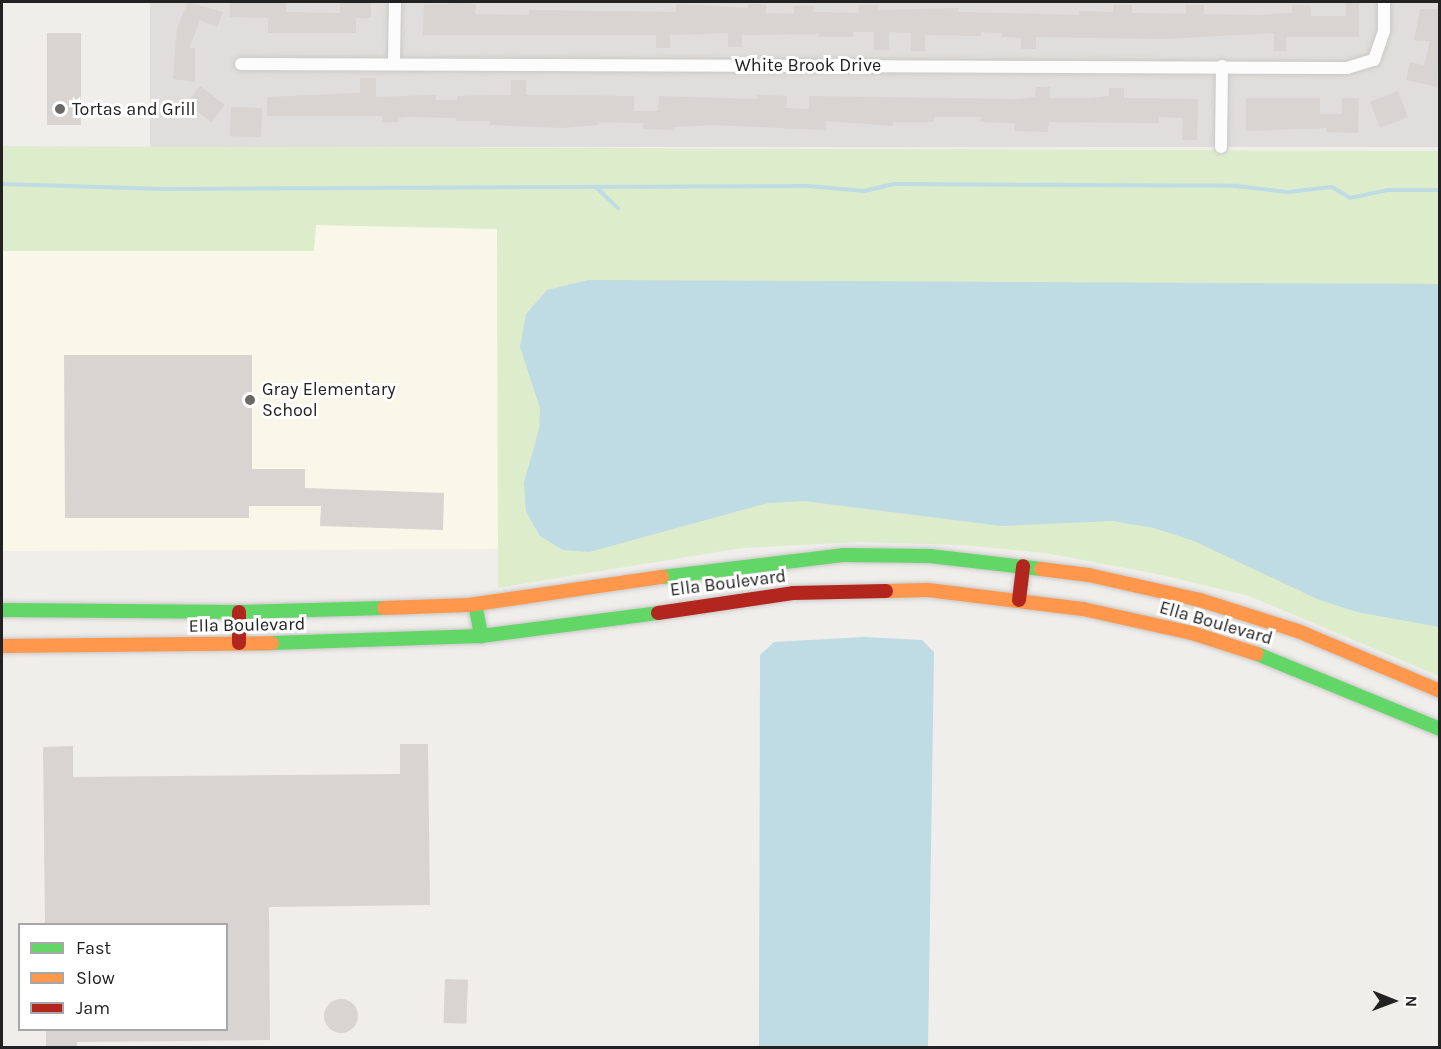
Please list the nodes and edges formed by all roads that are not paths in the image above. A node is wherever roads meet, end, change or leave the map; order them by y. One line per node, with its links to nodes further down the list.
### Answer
1 (395, 2): 3 (street)
2 (1384, 2): 5 (street, White Brook Drive)
3 (394, 63): 4 (street, White Brook Drive); 5 (street, White Brook Drive)
4 (241, 64)
5 (1222, 66): 6 (street)
6 (1221, 147)
7 (1023, 566): 8 (main road); 9 (main road, Ella Boulevard); 15 (main road, Ella Boulevard)
8 (1019, 600): 12 (main road, Ella Boulevard); 16 (main road, Ella Boulevard)
9 (475, 604): 11 (main road, Ella Boulevard); 12 (main road)
10 (2, 610): 11 (main road, Ella Boulevard)
11 (239, 612): 13 (main road)
12 (481, 636): 13 (main road, Ella Boulevard)
13 (239, 643): 14 (main road, Ella Boulevard)
14 (2, 646)
15 (1440, 692)
16 (1440, 729)

